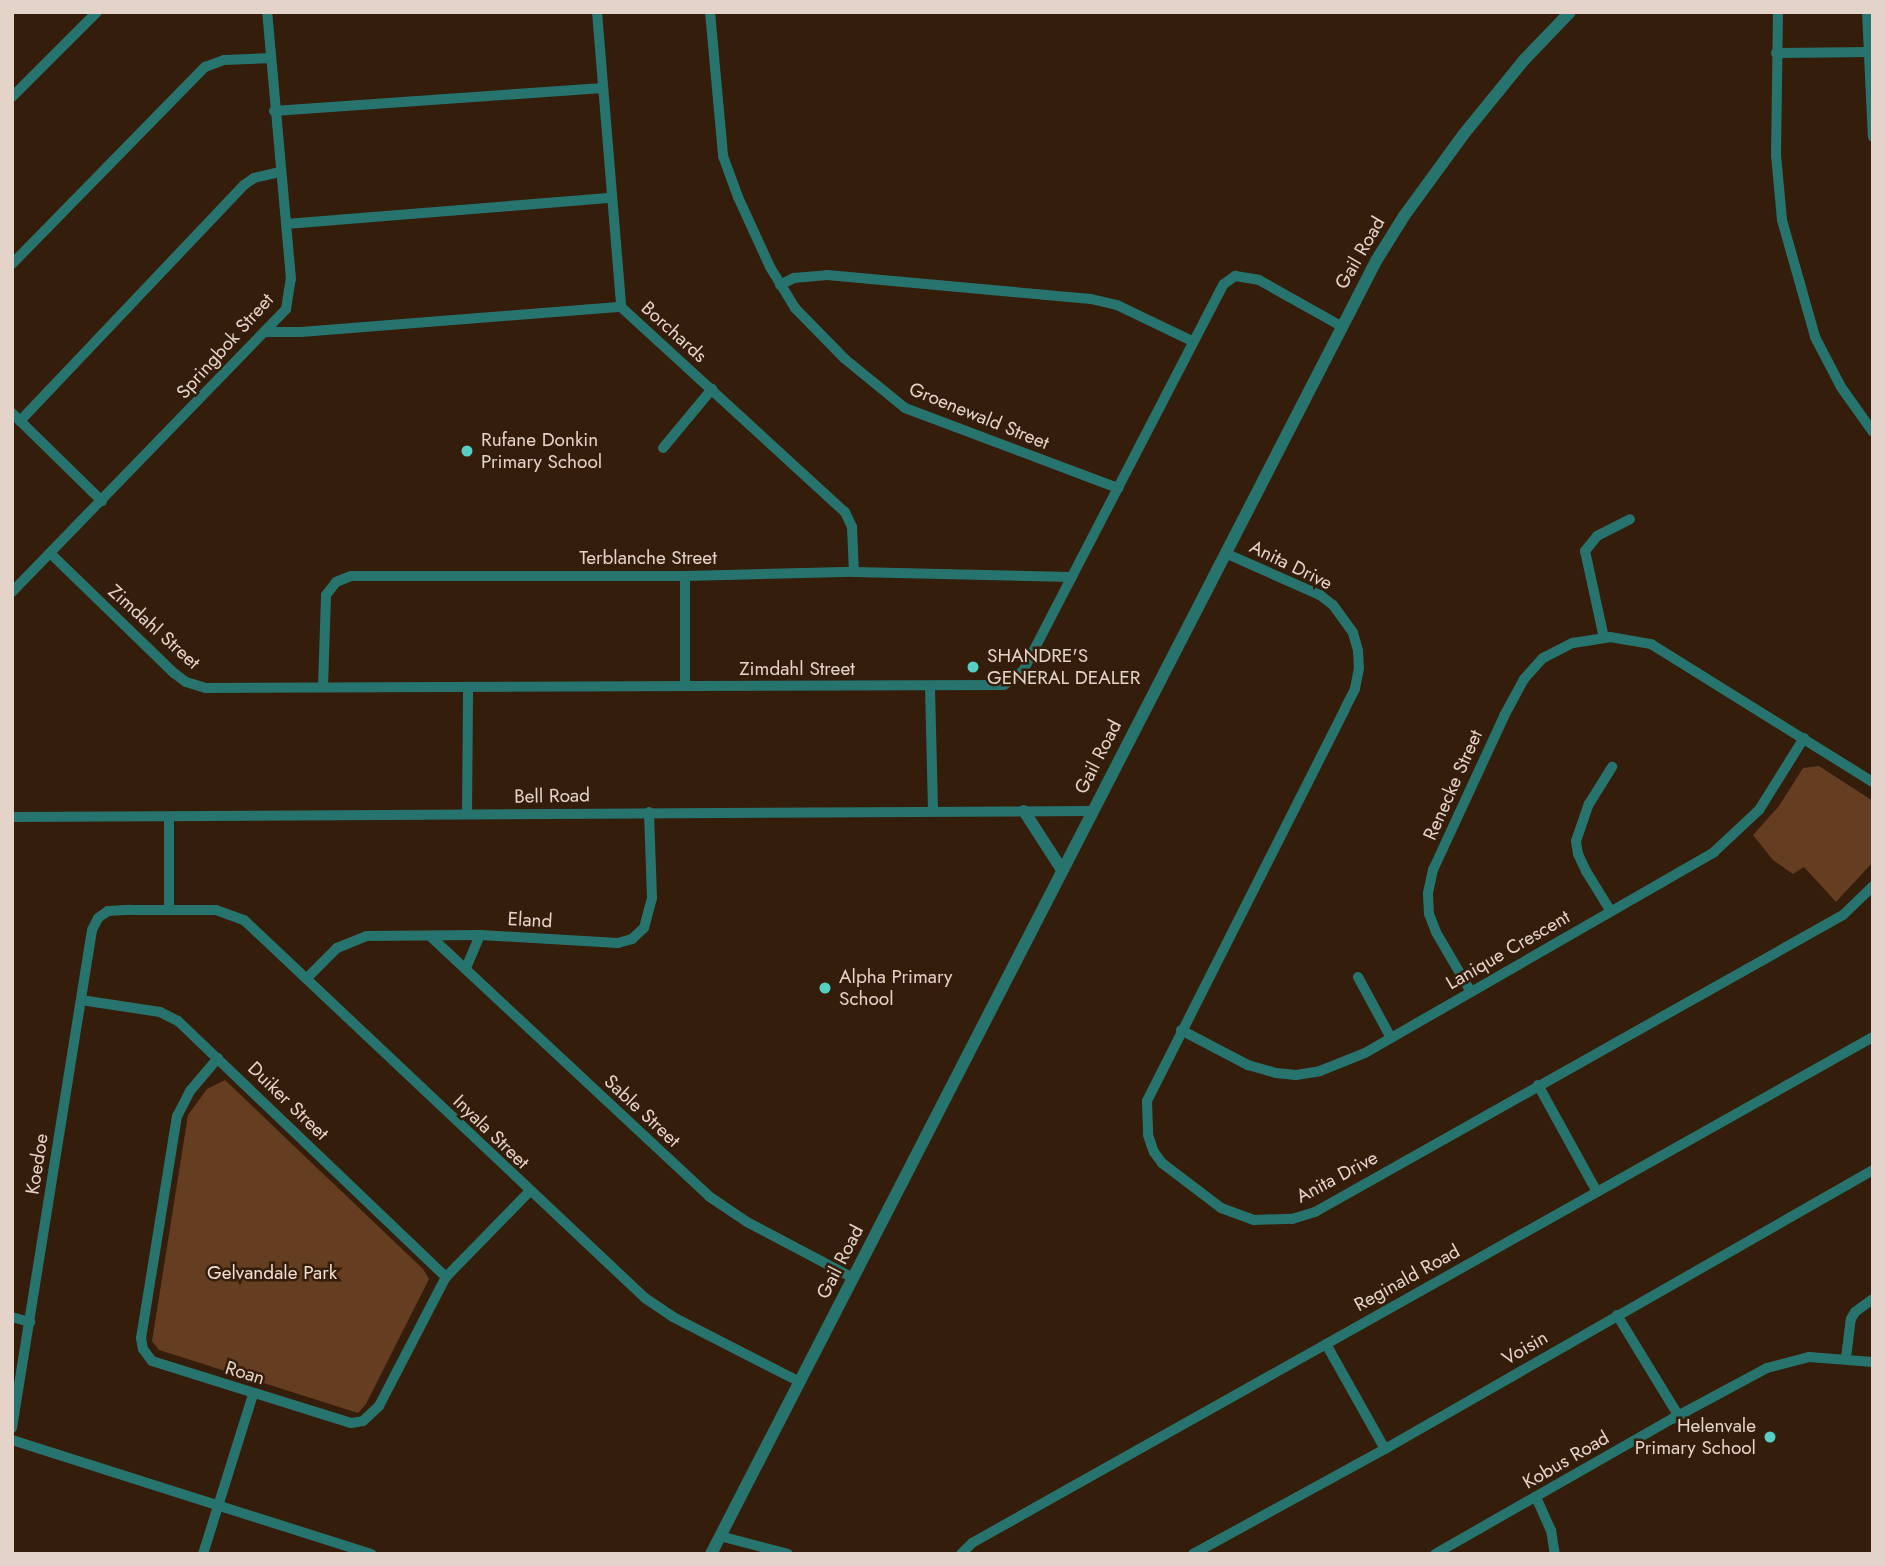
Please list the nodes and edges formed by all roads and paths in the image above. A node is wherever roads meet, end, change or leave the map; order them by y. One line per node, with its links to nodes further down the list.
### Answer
1 (267, 12): 10 (street, Springbok Street)
2 (597, 12): 11 (street, Borchards)
3 (710, 12): 19 (street, Groenewald Street)
4 (1570, 12): 21 (street, Gail Road)
5 (1778, 12): 9 (street)
6 (1867, 12): 8 (street)
7 (89, 15): 12 (street)
8 (1870, 52): 9 (street); 14 (street)
9 (1776, 54): 26 (street)
10 (271, 58): 13 (street, Springbok Street); 18 (street)
11 (603, 88): 13 (street); 16 (street, Borchards)
12 (12, 97)
13 (274, 111): 15 (street, Springbok Street)
14 (1873, 137)
15 (279, 172): 17 (street, Springbok Street); 25 (street)
16 (611, 198): 17 (street); 20 (street, Borchards)
17 (286, 224): 22 (street, Springbok Street)
18 (13, 262)
19 (780, 285): 23 (street); 28 (street, Groenewald Street)
20 (621, 307): 22 (street); 24 (street, Borchards)
21 (1341, 326): 23 (street, Zimdahl Street); 32 (street, Gail Road)
22 (265, 332): 29 (street, Springbok Street)
23 (1194, 342): 28 (street, Zimdahl Street)
24 (712, 389): 27 (street); 33 (street, Borchards)
25 (16, 417): 29 (street)
26 (1873, 432)
27 (663, 448)
28 (1118, 488): 35 (street, Zimdahl Street)
29 (102, 501): 31 (street, Springbok Street)
30 (1630, 519): 37 (street)
31 (50, 553): 36 (street, Springbok Street); 39 (street, Zimdahl Street)
32 (1225, 553): 47 (street, Gail Road); 64 (street, Anita Drive)
33 (853, 572): 34 (street, Terblanche Street); 35 (street, Terblanche Street)
34 (685, 576): 38 (street); 39 (street, Terblanche Street)
35 (1072, 577): 40 (street, Zimdahl Street)
36 (12, 592)
37 (1604, 638): 42 (street, Renecke Street); 62 (street, Renecke Street)
38 (685, 686): 40 (street, Zimdahl Street); 41 (street, Zimdahl Street)
39 (323, 687): 41 (street, Zimdahl Street)
40 (930, 687): 45 (street)
41 (468, 688): 49 (street)
42 (1804, 738): 44 (street, Renecke Street); 55 (street, Lanique Crescent)
43 (1612, 767): 55 (street)
44 (1873, 782)
45 (933, 810): 46 (street, Bell Road); 48 (street, Bell Road)
46 (1024, 811): 47 (street, Bell Road); 52 (street)
47 (1092, 811): 52 (street, Gail Road)
48 (649, 812): 49 (street, Bell Road); 57 (street, Eland)
49 (467, 814): 51 (street, Bell Road)
50 (12, 817): 51 (street, Bell Road)
51 (169, 818): 54 (street)
52 (1062, 870): 73 (street, Gail Road)
53 (1873, 886): 68 (street, Anita Drive)
54 (169, 908): 56 (street, Inyala Street); 61 (street, Inyala Street)
55 (1610, 910): 62 (street, Lanique Crescent)
56 (107, 911): 63 (street, Koedoe)
57 (480, 935): 58 (street, Eland); 59 (street)
58 (430, 936): 59 (street, Sable Street); 61 (street, Eland)
59 (466, 968): 73 (street, Sable Street)
60 (1358, 977): 66 (street)
61 (307, 978): 70 (street, Inyala Street)
62 (1471, 992): 66 (street, Lanique Crescent)
63 (81, 1000): 67 (street, Duiker Street); 77 (street, Koedoe)
64 (1181, 1030): 66 (street, Lanique Crescent); 68 (street, Anita Drive)
65 (1873, 1037): 71 (street, Reginald Road)
66 (1391, 1038)
67 (218, 1058): 72 (street, Duiker Street); 82 (street, Roan)
68 (1538, 1085): 71 (street)
69 (1873, 1170): 75 (street, Voisin)
70 (530, 1192): 72 (street, Roan); 81 (street, Inyala Street)
71 (1597, 1192): 78 (street, Reginald Road)
72 (446, 1277): 82 (street, Roan)
73 (853, 1278): 81 (street, Gail Road)
74 (1873, 1299): 79 (street)
75 (1617, 1315): 83 (street); 86 (street, Voisin)
76 (12, 1317): 77 (street)
77 (30, 1322): 84 (street, Koedoe)
78 (1326, 1344): 86 (street); 94 (street, Reginald Road)
79 (1846, 1358): 80 (street, Kobus Road); 83 (street, Kobus Road)
80 (1873, 1362)
81 (800, 1382): 89 (street, Gail Road)
82 (253, 1394): 88 (street)
83 (1678, 1415): 87 (street, Kobus Road)
84 (12, 1428)
85 (12, 1440): 88 (street)
86 (1385, 1448): 95 (street, Voisin)
87 (1535, 1497): 96 (street, Kobus Road); 97 (street)
88 (218, 1507): 90 (street); 91 (street)
89 (720, 1536): 92 (street, Gail Road); 93 (street)
90 (203, 1554)
91 (371, 1554)
92 (711, 1554)
93 (788, 1554)
94 (961, 1554)
95 (1193, 1554)
96 (1435, 1554)
97 (1555, 1554)

